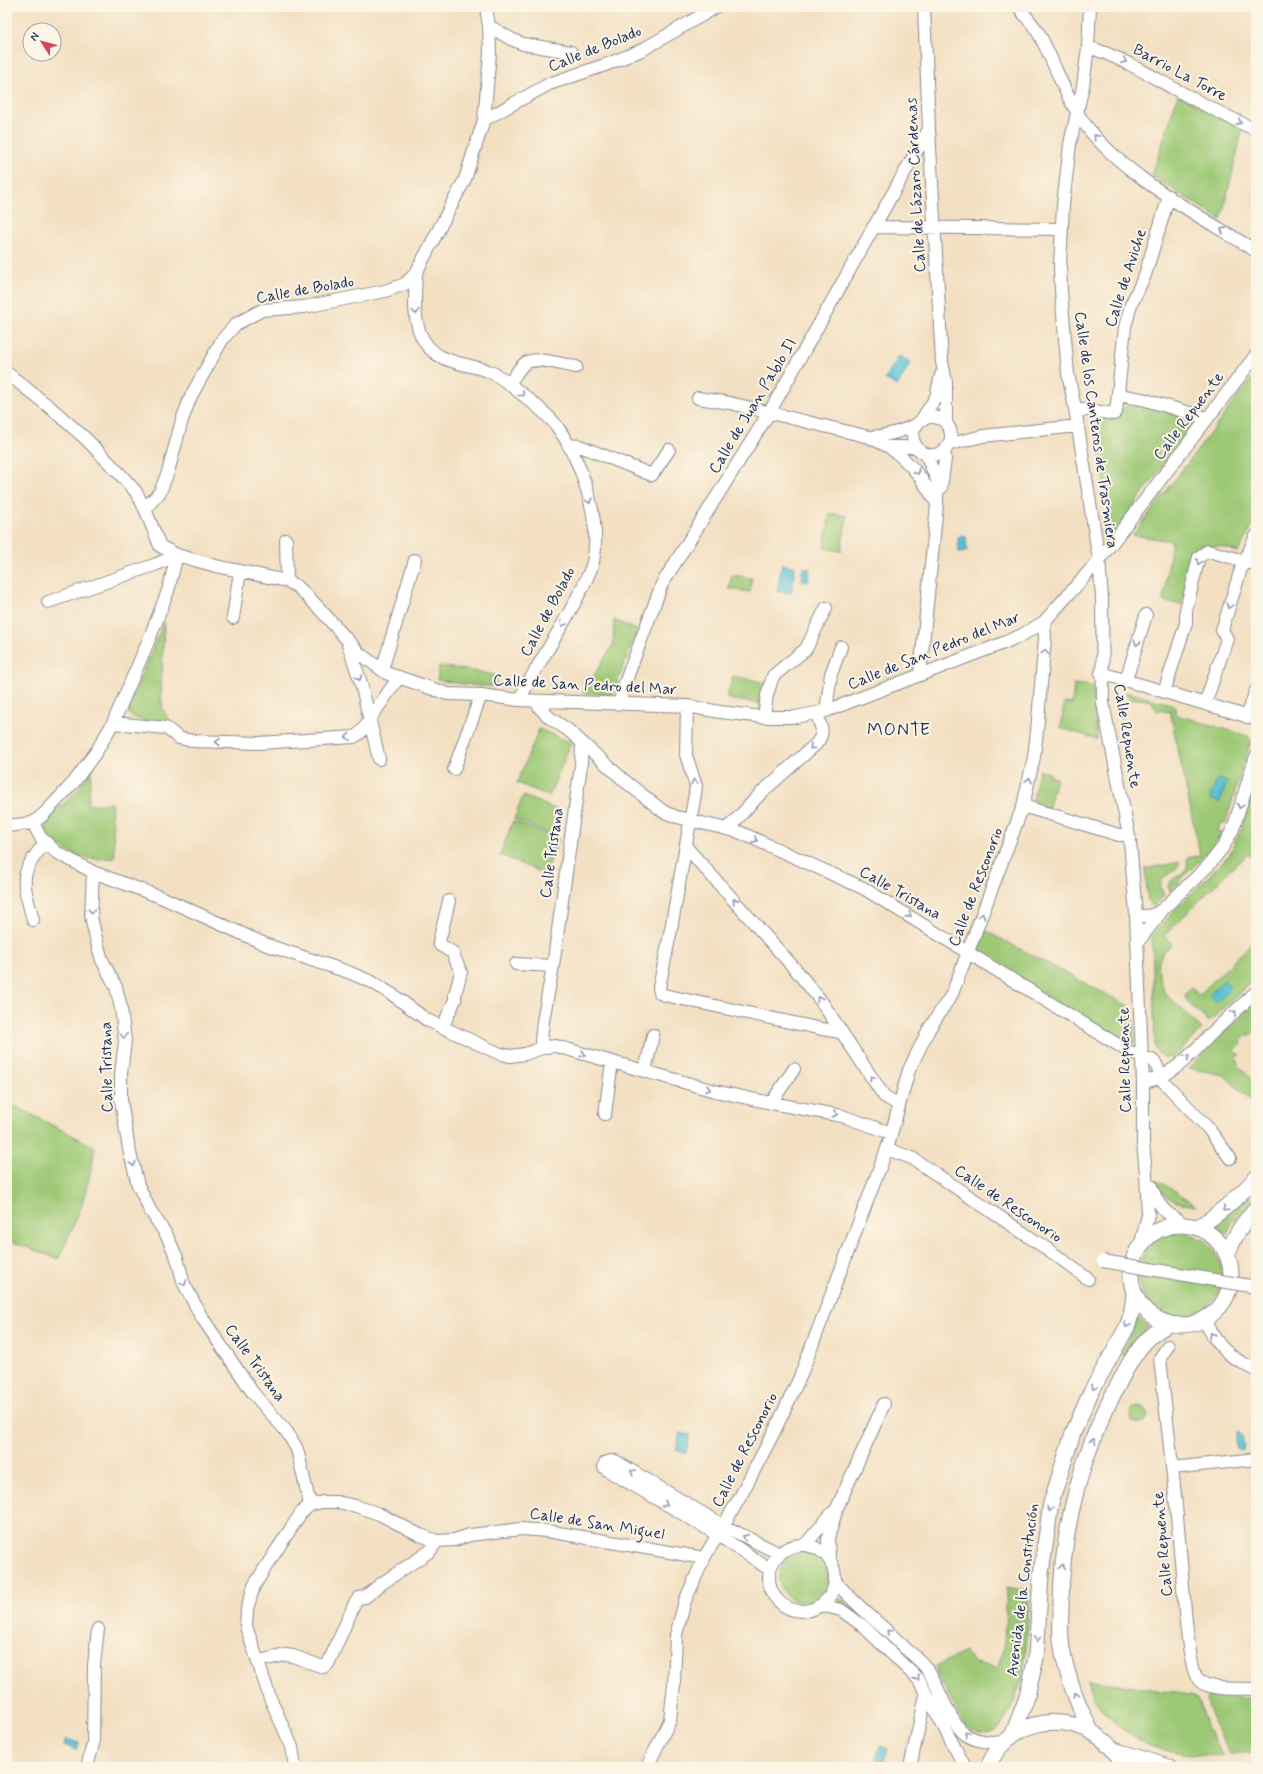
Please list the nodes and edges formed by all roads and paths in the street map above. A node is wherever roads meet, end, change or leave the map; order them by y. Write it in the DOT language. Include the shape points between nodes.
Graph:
graph roads {
  1 [pos="486,7"];
  2 [pos="716,7"];
  3 [pos="924,7"];
  4 [pos="1019,7"];
  5 [pos="1090,7"];
  6 [pos="489,26"];
  7 [pos="1088,47"];
  8 [pos="571,52"];
  9 [pos="1077,113"];
  10 [pos="484,120"];
  11 [pos="928,129"];
  12 [pos="1256,130"];
  13 [pos="1169,196"];
  14 [pos="873,227"];
  15 [pos="935,229"];
  16 [pos="1062,229"];
  17 [pos="1256,251"];
  18 [pos="416,273"];
  19 [pos="1256,354"];
  20 [pos="942,362"];
  21 [pos="576,367"];
  22 [pos="7,373"];
  23 [pos="509,384"];
  24 [pos="1118,396"];
  25 [pos="698,398"];
  26 [pos="1075,408"];
  27 [pos="769,413"];
  28 [pos="1207,418"];
  29 [pos="920,422"];
  30 [pos="948,425"];
  31 [pos="1078,426"];
  32 [pos="983,436"];
  33 [pos="869,437"];
  34 [pos="568,445"];
  35 [pos="889,447"];
  36 [pos="947,448"];
  37 [pos="669,450"];
  38 [pos="921,451"];
  39 [pos="937,505"];
  40 [pos="145,509"];
  41 [pos="1256,536"];
  42 [pos="286,540"];
  43 [pos="177,555"];
  44 [pos="416,560"];
  45 [pos="1099,560"];
  46 [pos="1250,562"];
  47 [pos="240,571"];
  48 [pos="287,581"];
  49 [pos="48,602"];
  50 [pos="826,608"];
  51 [pos="1146,615"];
  52 [pos="233,618"];
  53 [pos="1044,622"];
  54 [pos="347,641"];
  55 [pos="841,647"];
  56 [pos="382,670"];
  57 [pos="1101,673"];
  58 [pos="920,674"];
  59 [pos="399,677"];
  60 [pos="1126,680"];
  61 [pos="1256,690"];
  62 [pos="1164,692"];
  63 [pos="481,695"];
  64 [pos="519,700"];
  65 [pos="536,701"];
  66 [pos="620,704"];
  67 [pos="1205,704"];
  68 [pos="687,706"];
  69 [pos="821,712"];
  70 [pos="764,717"];
  71 [pos="370,718"];
  72 [pos="1252,718"];
  73 [pos="113,723"];
  74 [pos="582,744"];
  75 [pos="1256,756"];
  76 [pos="379,759"];
  77 [pos="454,769"];
  78 [pos="1023,806"];
  79 [pos="691,820"];
  80 [pos="33,823"];
  81 [pos="7,826"];
  82 [pos="726,829"];
  83 [pos="1128,834"];
  84 [pos="46,842"];
  85 [pos="686,847"];
  86 [pos="93,872"];
  87 [pos="449,902"];
  88 [pos="1163,909"];
  89 [pos="1136,915"];
  90 [pos="33,920"];
  91 [pos="1137,943"];
  92 [pos="967,953"];
  93 [pos="516,964"];
  94 [pos="553,966"];
  95 [pos="1256,992"];
  96 [pos="442,1028"];
  97 [pos="840,1032"];
  98 [pos="653,1035"];
  99 [pos="545,1047"];
  100 [pos="1142,1056"];
  101 [pos="612,1062"];
  102 [pos="794,1069"];
  103 [pos="645,1071"];
  104 [pos="1160,1076"];
  105 [pos="1143,1082"];
  106 [pos="771,1103"];
  107 [pos="899,1105"];
  108 [pos="605,1114"];
  109 [pos="892,1133"];
  110 [pos="887,1149"];
  111 [pos="1230,1158"];
  112 [pos="1146,1173"];
  113 [pos="1256,1178"];
  114 [pos="1256,1208"];
  115 [pos="1191,1226"];
  116 [pos="1141,1243"];
  117 [pos="1227,1256"];
  118 [pos="1103,1261"];
  119 [pos="1088,1279"];
  120 [pos="1256,1287"];
  121 [pos="1134,1295"];
  122 [pos="1204,1320"];
  123 [pos="1169,1324"];
  124 [pos="1168,1346"];
  125 [pos="1256,1370"];
  126 [pos="884,1404"];
  127 [pos="1256,1459"];
  128 [pos="1172,1468"];
  129 [pos="310,1505"];
  130 [pos="837,1508"];
  131 [pos="721,1531"];
  132 [pos="437,1541"];
  133 [pos="805,1545"];
  134 [pos="780,1554"];
  135 [pos="704,1558"];
  136 [pos="829,1559"];
  137 [pos="770,1570"];
  138 [pos="835,1581"];
  139 [pos="821,1605"];
  140 [pos="98,1629"];
  141 [pos="258,1661"];
  142 [pos="1256,1689"];
  143 [pos="926,1694"];
  144 [pos="941,1721"];
  145 [pos="1091,1731"];
  146 [pos="1008,1739"];
  147 [pos="915,1743"];
  148 [pos="1114,1750"];
  149 [pos="87,1767"];
  150 [pos="295,1767"];
  151 [pos="647,1767"];
  152 [pos="910,1767"];
  153 [pos="965,1767"];
  154 [pos="988,1767"];
  155 [pos="1124,1767"];
  156 [pos="1169,1767"];
  1 -- 6 [label="street, Calle de Bolado"];
  2 -- 10 [label="street, Calle de Bolado" via="642,50 549,84"];
  3 -- 11 [label="street, Calle de Lázaro Cárdenas"];
  4 -- 9 [label="street" via="1039,34 1063,89"];
  5 -- 7 [label="street"];
  6 -- 8 [label="street, Calle de Bolado" via="523,44"];
  6 -- 10 [label="street, Calle de Bolado" via="490,53"];
  7 -- 9 [label="street"];
  7 -- 12 [label="street, Barrio La Torre, one-way" via="1134,66"];
  13 -- 9 [label="street, one-way" via="1132,172 1111,154"];
  9 -- 16 [label="street, Calle de los Canteros de Trasmiera" via="1068,159"];
  10 -- 18 [label="street, Calle de Bolado" via="465,179"];
  11 -- 14 [label="street, Calle de Juan Pablo II"];
  11 -- 15 [label="street, Calle de Lázaro Cárdenas"];
  17 -- 13 [label="street, one-way"];
  13 -- 24 [label="street, Calle de Aviche" via="1146,275 1131,305 1125,327"];
  14 -- 15 [label="street"];
  14 -- 27 [label="street, Calle de Juan Pablo II"];
  15 -- 16 [label="street"];
  15 -- 20 [label="street, Calle de Lázaro Cárdenas"];
  16 -- 26 [label="street, Calle de los Canteros de Trasmiera" via="1060,266 1064,336"];
  18 -- 23 [label="street, Calle de Bolado, one-way" via="419,330 427,345 440,357 488,371"];
  18 -- 40 [label="street, Calle de Bolado" via="404,284 385,291 304,308 262,310 236,324 222,340 192,396 160,492"];
  19 -- 28 [label="street, Calle Repuente"];
  20 -- 29 [label="street, Calle de Lázaro Cárdenas" via="936,397"];
  20 -- 30 [label="street, Calle de Lázaro Cárdenas" via="946,382"];
  21 -- 23 [label="street" via="536,360 524,364"];
  22 -- 40 [label="street, Calle de San Pedro del Mar" via="86,439 131,487"];
  23 -- 34 [label="street, Calle de Bolado, one-way" via="547,415"];
  24 -- 26 [label="street, Calle de Aviche" via="1114,414"];
  24 -- 28 [label="street" via="1142,399"];
  25 -- 27 [label="street"];
  26 -- 31 [label="street, Calle de los Canteros de Trasmiera"];
  27 -- 33 [label="street"];
  27 -- 66 [label="street, Calle de Juan Pablo II" via="662,584 622,691"];
  28 -- 45 [label="street, Calle Repuente"];
  29 -- 30 [label="street" via="935,416"];
  29 -- 33 [label="street" via="901,432"];
  29 -- 38 [label="street" via="913,436"];
  30 -- 32 [label="street" via="964,434"];
  30 -- 36 [label="street" via="952,434"];
  31 -- 32 [label="street"];
  31 -- 45 [label="street, Calle de los Canteros de Trasmiera"];
  32 -- 36 [label="street"];
  33 -- 35 [label="street"];
  34 -- 37 [label="street" via="580,446 652,475"];
  34 -- 64 [label="street, Calle de Bolado, one-way" via="577,462 594,520 593,562 569,613"];
  35 -- 38 [label="street"];
  35 -- 39 [label="street, one-way" via="917,471"];
  36 -- 38 [label="street" via="938,454"];
  36 -- 39 [label="street"];
  38 -- 39 [label="street" via="937,480"];
  39 -- 58 [label="street"];
  40 -- 43 [label="street, Calle de San Pedro del Mar" via="160,546"];
  41 -- 46 [label="street"];
  42 -- 48 [label="street"];
  43 -- 47 [label="street, Calle de San Pedro del Mar"];
  43 -- 49 [label="street"];
  43 -- 73 [label="street" via="166,598"];
  44 -- 56 [label="street"];
  45 -- 53 [label="street, Calle de San Pedro del Mar"];
  45 -- 57 [label="street, Calle Repuente" via="1102,598"];
  46 -- 62 [label="street, one-way" via="1208,551 1199,557 1186,610 1186,623"];
  46 -- 67 [label="street, one-way" via="1222,630 1227,639"];
  47 -- 48 [label="street, Calle de San Pedro del Mar"];
  47 -- 52 [label="street"];
  48 -- 54 [label="street, Calle de San Pedro del Mar" via="298,587"];
  50 -- 70 [label="street" via="806,649 773,676"];
  51 -- 60 [label="street, one-way"];
  53 -- 58 [label="street, Calle de San Pedro del Mar" via="1001,644"];
  78 -- 53 [label="street, Calle de Resconorio, one-way" via="1037,731 1046,638"];
  54 -- 56 [label="street, Calle de San Pedro del Mar"];
  54 -- 71 [label="street, Calle de San Pedro del Mar, one-way"];
  55 -- 69 [label="street, Calle de San Pedro del Mar"];
  56 -- 59 [label="street, Calle de San Pedro del Mar"];
  57 -- 60 [label="street"];
  57 -- 83 [label="street, Calle Repuente" via="1105,714"];
  58 -- 69 [label="street, Calle de San Pedro del Mar"];
  59 -- 63 [label="street, Calle de San Pedro del Mar" via="448,694"];
  59 -- 71 [label="street"];
  60 -- 62 [label="street"];
  61 -- 72 [label="street"];
  62 -- 67 [label="street"];
  63 -- 64 [label="street, Calle de San Pedro del Mar"];
  63 -- 77 [label="street, Calle de San Pedro del Mar"];
  64 -- 65 [label="street, Calle de San Pedro del Mar"];
  65 -- 66 [label="street, Calle de San Pedro del Mar"];
  65 -- 74 [label="street, Calle Tristana" via="545,713"];
  66 -- 68 [label="street, Calle de San Pedro del Mar"];
  67 -- 72 [label="street"];
  68 -- 70 [label="street, Calle de San Pedro del Mar"];
  79 -- 68 [label="street, Calle de San Pedro del Mar, one-way" via="696,786 686,755"];
  69 -- 70 [label="street, Calle de San Pedro del Mar" via="796,717"];
  69 -- 82 [label="street, Calle de San Pedro del Mar, one-way" via="822,737"];
  71 -- 73 [label="street, one-way" via="360,733 354,737 259,743 193,741 179,738 166,728"];
  71 -- 76 [label="street, Calle de San Pedro del Mar"];
  73 -- 80 [label="street" via="74,782"];
  74 -- 79 [label="street, Calle Tristana" via="664,812"];
  74 -- 94 [label="street, Calle Tristana"];
  75 -- 88 [label="street, one-way" via="1232,829 1223,846 1208,866"];
  78 -- 83 [label="street" via="1119,835"];
  92 -- 78 [label="street, Calle de Resconorio, one-way"];
  79 -- 82 [label="street, Calle Tristana"];
  79 -- 85 [label="street"];
  80 -- 81 [label="street"];
  80 -- 84 [label="street"];
  82 -- 92 [label="street, Calle Tristana, one-way" via="739,832 870,891"];
  83 -- 89 [label="street, Calle Repuente"];
  84 -- 86 [label="street" via="56,852"];
  84 -- 90 [label="street" via="30,860 24,875 24,887"];
  97 -- 85 [label="street, one-way" via="821,1001 796,970"];
  85 -- 97 [label="street" via="660,993 752,1015"];
  86 -- 96 [label="street" via="163,898 267,945 372,982"];
  86 -- 129 [label="street, Calle Tristana, one-way" via="93,924 102,960 116,987 121,1008 125,1042 121,1101 138,1185 167,1236 177,1258 184,1284 201,1316 253,1393 288,1432 297,1449"];
  87 -- 96 [label="street" via="439,942 452,952 461,972 455,1000"];
  88 -- 89 [label="street" via="1154,915"];
  88 -- 91 [label="street"];
  89 -- 91 [label="street, Calle Repuente"];
  91 -- 100 [label="street, Calle Repuente"];
  92 -- 100 [label="street, Calle Tristana" via="1128,1051"];
  92 -- 107 [label="street, Calle de Resconorio" via="952,994 919,1046"];
  93 -- 94 [label="street"];
  94 -- 99 [label="street, Calle Tristana" via="543,1021 542,1041"];
  104 -- 95 [label="street, one-way" via="1188,1058"];
  96 -- 99 [label="street" via="510,1056"];
  107 -- 97 [label="street, one-way" via="884,1096"];
  98 -- 103 [label="street"];
  99 -- 101 [label="street, one-way" via="556,1046"];
  100 -- 104 [label="street, Calle Tristana" via="1156,1064"];
  100 -- 105 [label="street, Calle Repuente"];
  101 -- 103 [label="street"];
  101 -- 108 [label="street"];
  102 -- 106 [label="street"];
  103 -- 106 [label="street, one-way" via="715,1091"];
  104 -- 105 [label="street"];
  104 -- 111 [label="street, Calle Tristana" via="1166,1086 1208,1128"];
  105 -- 112 [label="street, Calle Repuente" via="1143,1143"];
  106 -- 109 [label="street, one-way" via="842,1116"];
  107 -- 109 [label="street, Calle de Resconorio"];
  109 -- 110 [label="street, Calle de Resconorio"];
  110 -- 119 [label="street, Calle de Resconorio" via="912,1158"];
  110 -- 131 [label="street, Calle de Resconorio" via="800,1377"];
  112 -- 115 [label="street, Calle Repuente" via="1156,1202 1163,1210"];
  112 -- 116 [label="street, Calle Repuente" via="1148,1215"];
  113 -- 115 [label="main road, one-way" via="1231,1204 1214,1217"];
  114 -- 117 [label="main road" via="1241,1225"];
  115 -- 116 [label="main road" via="1175,1224 1158,1229"];
  115 -- 117 [label="main road" via="1211,1234"];
  116 -- 121 [label="main road" via="1130,1268 1130,1284"];
  117 -- 122 [label="main road" via="1231,1281 1228,1293 1214,1313"];
  118 -- 120 [label="street, bridge"];
  121 -- 123 [label="main road" via="1148,1313"];
  121 -- 146 [label="main road, Avenida de la Constitución, one-way" via="1127,1327 1091,1392 1073,1433 1050,1503 1041,1574 1036,1658 1026,1700"];
  122 -- 123 [label="main road" via="1187,1325"];
  125 -- 122 [label="street, one-way" via="1240,1363 1222,1349"];
  145 -- 123 [label="main road, one-way" via="1079,1706 1061,1639 1061,1577 1073,1502 1082,1470 1109,1400 1129,1363 1144,1343"];
  124 -- 128 [label="street, Calle Repuente" via="1160,1358"];
  126 -- 130 [label="street"];
  127 -- 128 [label="street"];
  128 -- 142 [label="street, Calle Repuente" via="1185,1613 1191,1659 1197,1679 1205,1686 1213,1688"];
  129 -- 132 [label="street, Calle de San Miguel" via="337,1502 356,1506 380,1514"];
  129 -- 141 [label="street" via="290,1530 254,1586 247,1608 246,1626"];
  130 -- 133 [label="street"];
  130 -- 136 [label="street" via="828,1539"];
  131 -- 131 [label="street, one-way" via="615,1461 605,1463 604,1467 607,1470"];
  134 -- 131 [label="street, one-way"];
  131 -- 135 [label="street, Calle de Resconorio"];
  131 -- 137 [label="street"];
  132 -- 135 [label="street, Calle de San Miguel" via="521,1529 547,1531"];
  132 -- 141 [label="street" via="430,1551 365,1597 359,1598 328,1664 323,1667 286,1655"];
  133 -- 134 [label="street" via="796,1546"];
  133 -- 136 [label="street" via="818,1549"];
  134 -- 137 [label="street"];
  135 -- 151 [label="street, Calle de Resconorio" via="678,1622 670,1720"];
  136 -- 138 [label="street" via="834,1569"];
  137 -- 139 [label="street" via="770,1583 775,1596 784,1605 796,1610 809,1610"];
  138 -- 139 [label="street" via="833,1590"];
  146 -- 138 [label="street, one-way" via="980,1741 970,1738 953,1718 926,1668 848,1597"];
  139 -- 143 [label="street, one-way" via="841,1610 863,1626 919,1680"];
  140 -- 149 [label="street" via="94,1665 93,1744"];
  141 -- 150 [label="street" via="270,1698 292,1747"];
  143 -- 144 [label="street"];
  143 -- 147 [label="street"];
  144 -- 147 [label="street" via="929,1724"];
  144 -- 153 [label="street"];
  145 -- 146 [label="main road" via="1076,1724 1043,1723"];
  145 -- 148 [label="main road" via="1104,1739"];
  146 -- 154 [label="main road" via="996,1752"];
  147 -- 152 [label="street"];
  148 -- 155 [label="main road"];
  148 -- 156 [label="main road"];
}
